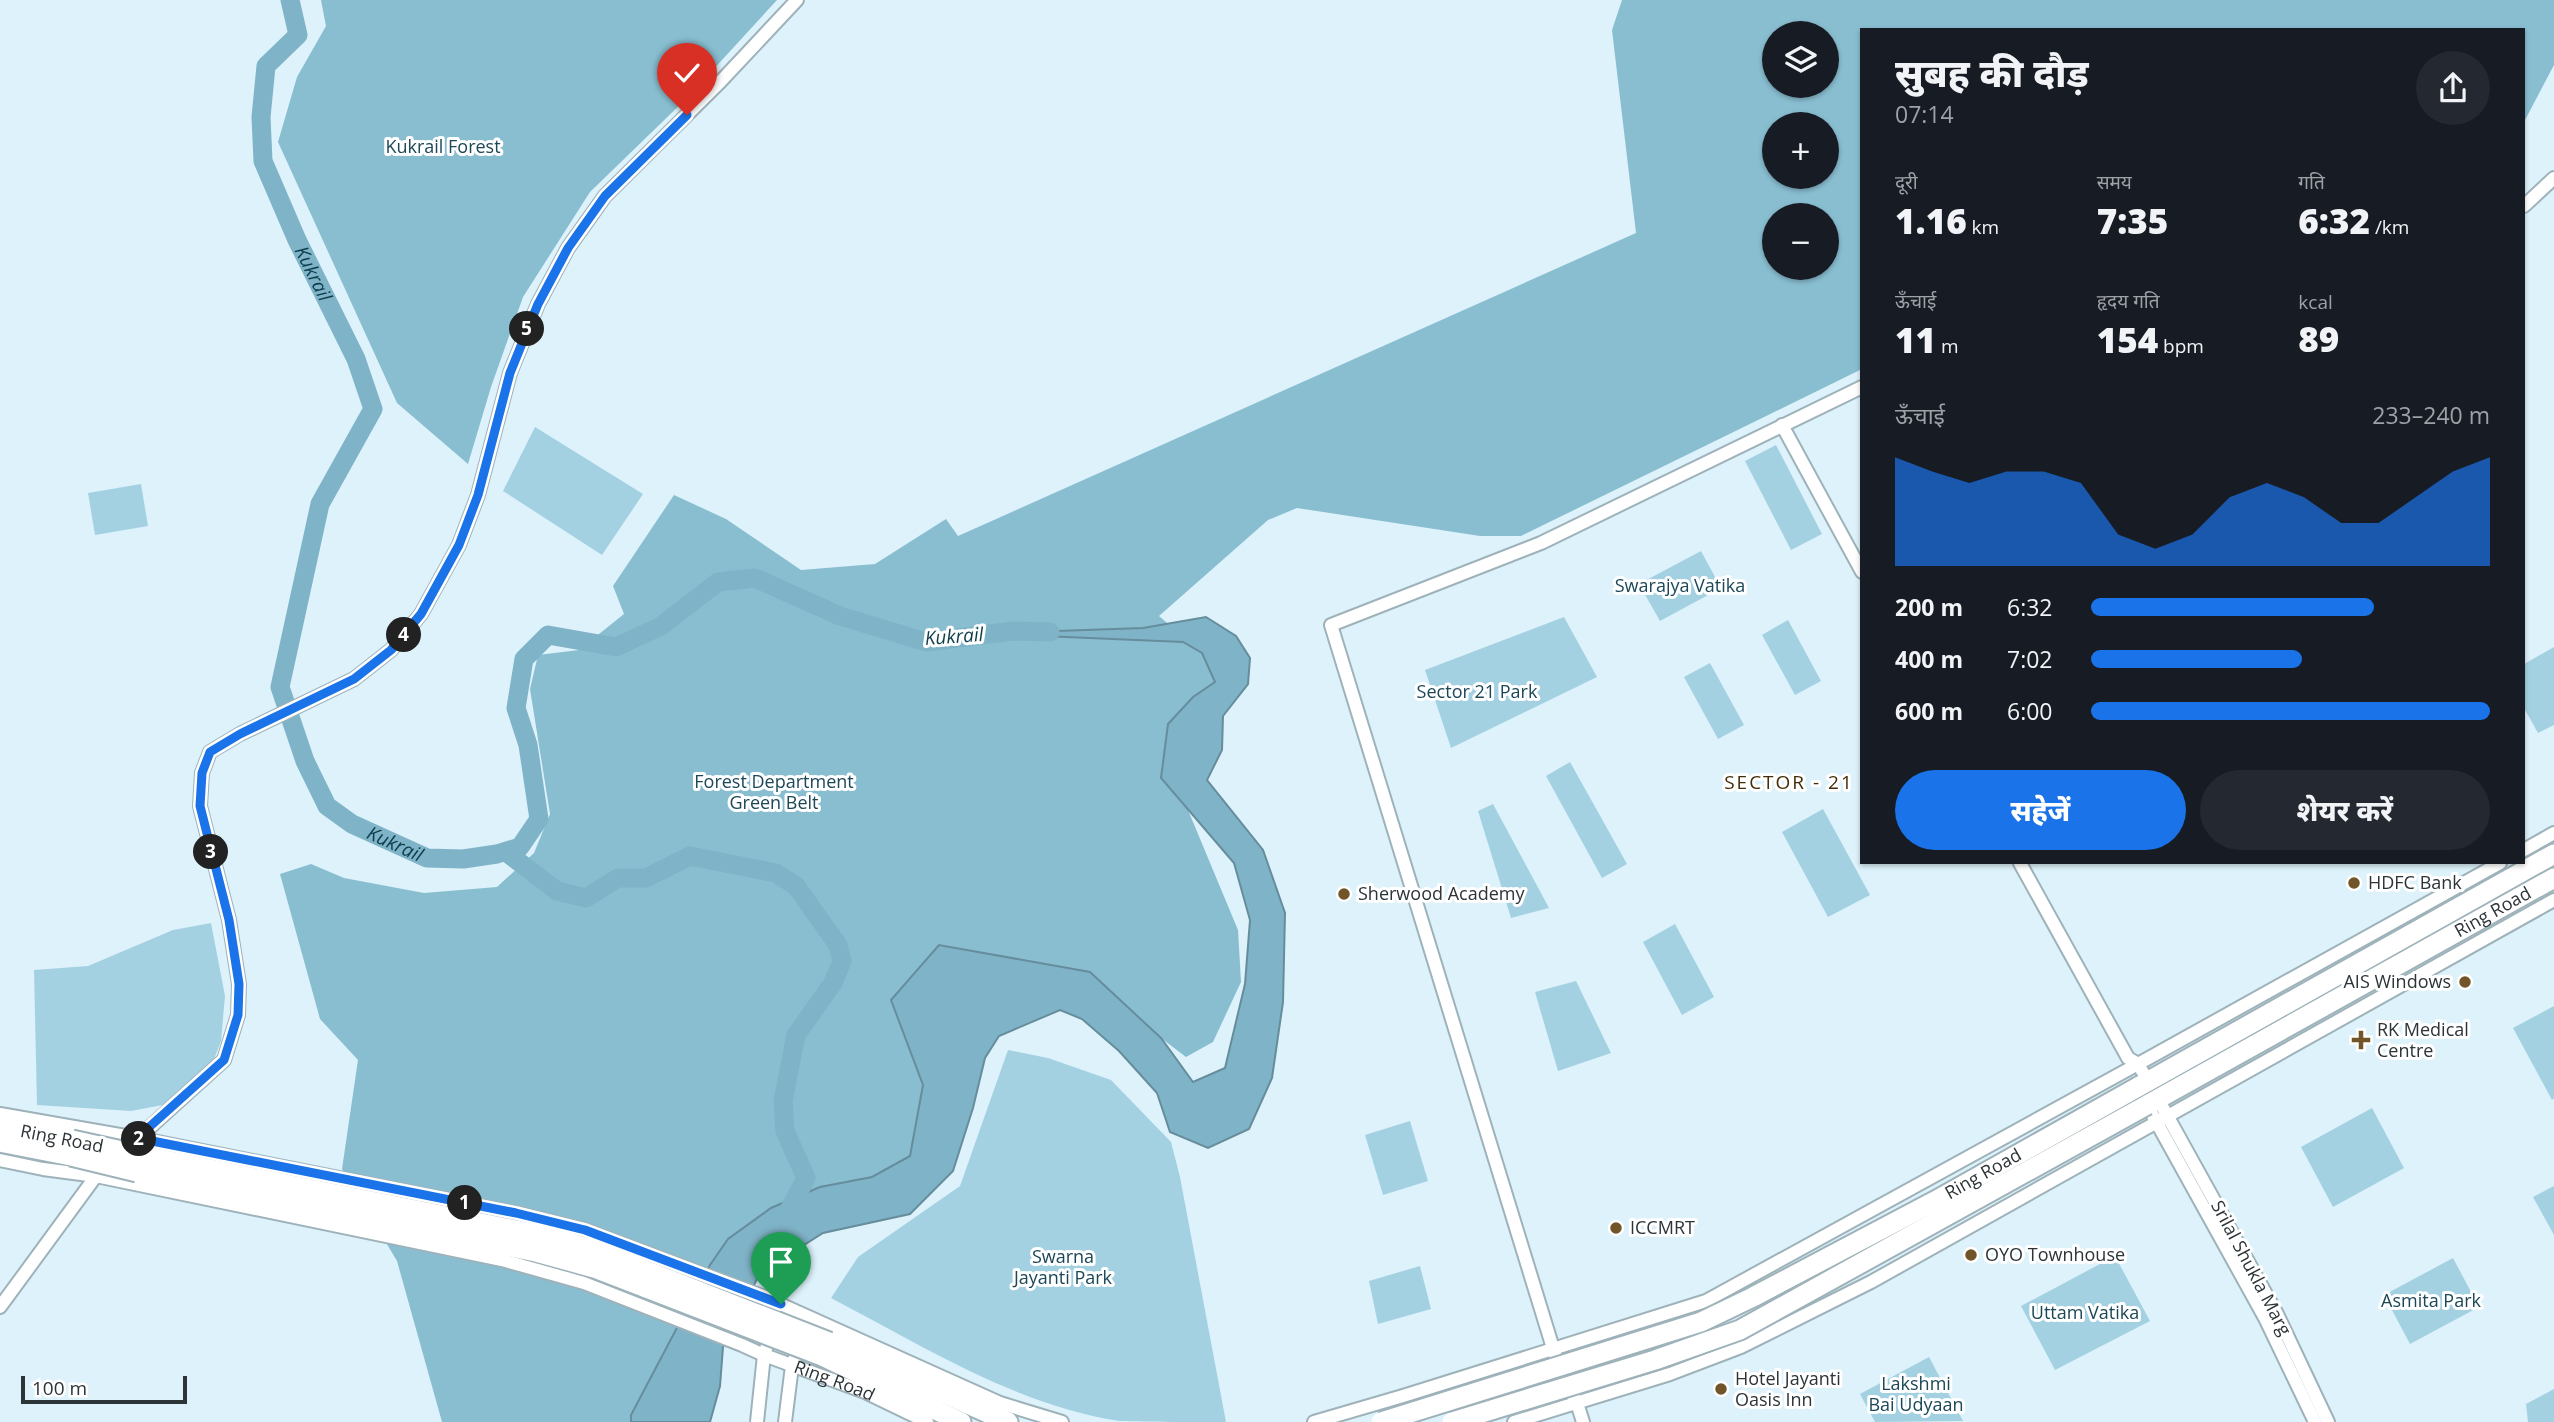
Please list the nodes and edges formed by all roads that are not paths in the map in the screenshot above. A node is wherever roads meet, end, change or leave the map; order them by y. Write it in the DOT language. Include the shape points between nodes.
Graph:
graph roads {
  1 [pos="797,0"];
  2 [pos="2554,178"];
  3 [pos="2525,204"];
  4 [pos="1860,388"];
  5 [pos="1783,425"];
  6 [pos="1860,568"];
  7 [pos="2554,832"];
  8 [pos="2525,849"];
  9 [pos="2554,854"];
  10 [pos="2021,864"];
  11 [pos="2498,864"];
  12 [pos="2554,878"];
  13 [pos="2554,900"];
  14 [pos="2136,1072"];
  15 [pos="2152,1102"];
  16 [pos="0,1114"];
  17 [pos="2163,1120"];
  18 [pos="0,1127"];
  19 [pos="137,1138"];
  20 [pos="0,1142"];
  21 [pos="73,1149"];
  22 [pos="0,1160"];
  23 [pos="96,1177"];
  24 [pos="651,1281"];
  25 [pos="781,1304"];
  26 [pos="0,1307"];
  27 [pos="810,1317"];
  28 [pos="825,1349"];
  29 [pos="1554,1350"];
  30 [pos="764,1355"];
  31 [pos="792,1366"];
  32 [pos="1560,1371"];
  33 [pos="1577,1403"];
  34 [pos="1562,1407"];
  35 [pos="757,1422"];
  36 [pos="785,1422"];
  37 [pos="927,1422"];
  38 [pos="961,1422"];
  39 [pos="1008,1422"];
  40 [pos="1062,1422"];
  41 [pos="1314,1422"];
  42 [pos="1381,1422"];
  43 [pos="1452,1422"];
  44 [pos="1514,1422"];
  45 [pos="1567,1422"];
  46 [pos="1583,1422"];
  47 [pos="2315,1422"];
  48 [pos="2329,1422"];
  1 -- 19 [label="street" via="605,196 568,248 538,304 510,373 478,495 459,545 421,614 391,650 354,679 210,752 202,773 200,806 229,920 239,984 238,1015 224,1060"];
  2 -- 3 [label="street"];
  4 -- 5 [label="street"];
  5 -- 6 [label="street"];
  5 -- 29 [label="street" via="1541,543 1331,625"];
  7 -- 8 [label="street"];
  9 -- 14 [label="highway, Ring Road"];
  10 -- 14 [label="street"];
  11 -- 14 [label="street"];
  12 -- 15 [label="highway, Ring Road"];
  13 -- 17 [label="street"];
  14 -- 29 [label="street" via="1706,1301"];
  14 -- 42 [label="highway, Ring Road, bridge" via="1935,1200 1701,1322"];
  15 -- 17 [label="street"];
  15 -- 43 [label="highway, Ring Road, bridge" via="1740,1330"];
  16 -- 21 [label="street"];
  17 -- 33 [label="street" via="1871,1282 1741,1347"];
  17 -- 47 [label="street, Srilal Shukla Marg"];
  17 -- 48 [label="street, Srilal Shukla Marg" via="2277,1314"];
  18 -- 21 [label="highway, Ring Road"];
  19 -- 21 [label="street"];
  19 -- 23 [label="street"];
  19 -- 24 [label="street" via="585,1230"];
  20 -- 21 [label="highway, Ring Road"];
  21 -- 22 [label="street"];
  21 -- 23 [label="street"];
  21 -- 24 [label="highway, Ring Road, bridge" via="160,1177 536,1252"];
  23 -- 24 [label="street" via="502,1261 584,1283"];
  23 -- 26 [label="street"];
  24 -- 25 [label="street" via="762,1296"];
  24 -- 28 [label="highway, Ring Road, bridge"];
  24 -- 30 [label="street, Ring Road" via="742,1345"];
  25 -- 27 [label="street"];
  25 -- 30 [label="street"];
  27 -- 31 [label="street"];
  27 -- 40 [label="street" via="1000,1404"];
  28 -- 38 [label="highway, Ring Road"];
  28 -- 39 [label="highway, Ring Road"];
  29 -- 32 [label="street"];
  29 -- 41 [label="street"];
  30 -- 31 [label="street, Ring Road"];
  30 -- 35 [label="street"];
  31 -- 36 [label="street"];
  31 -- 37 [label="street, Ring Road" via="865,1392"];
  32 -- 33 [label="street"];
  32 -- 34 [label="street"];
  33 -- 34 [label="street"];
  33 -- 46 [label="street"];
  34 -- 44 [label="street"];
  34 -- 45 [label="street"];
}
